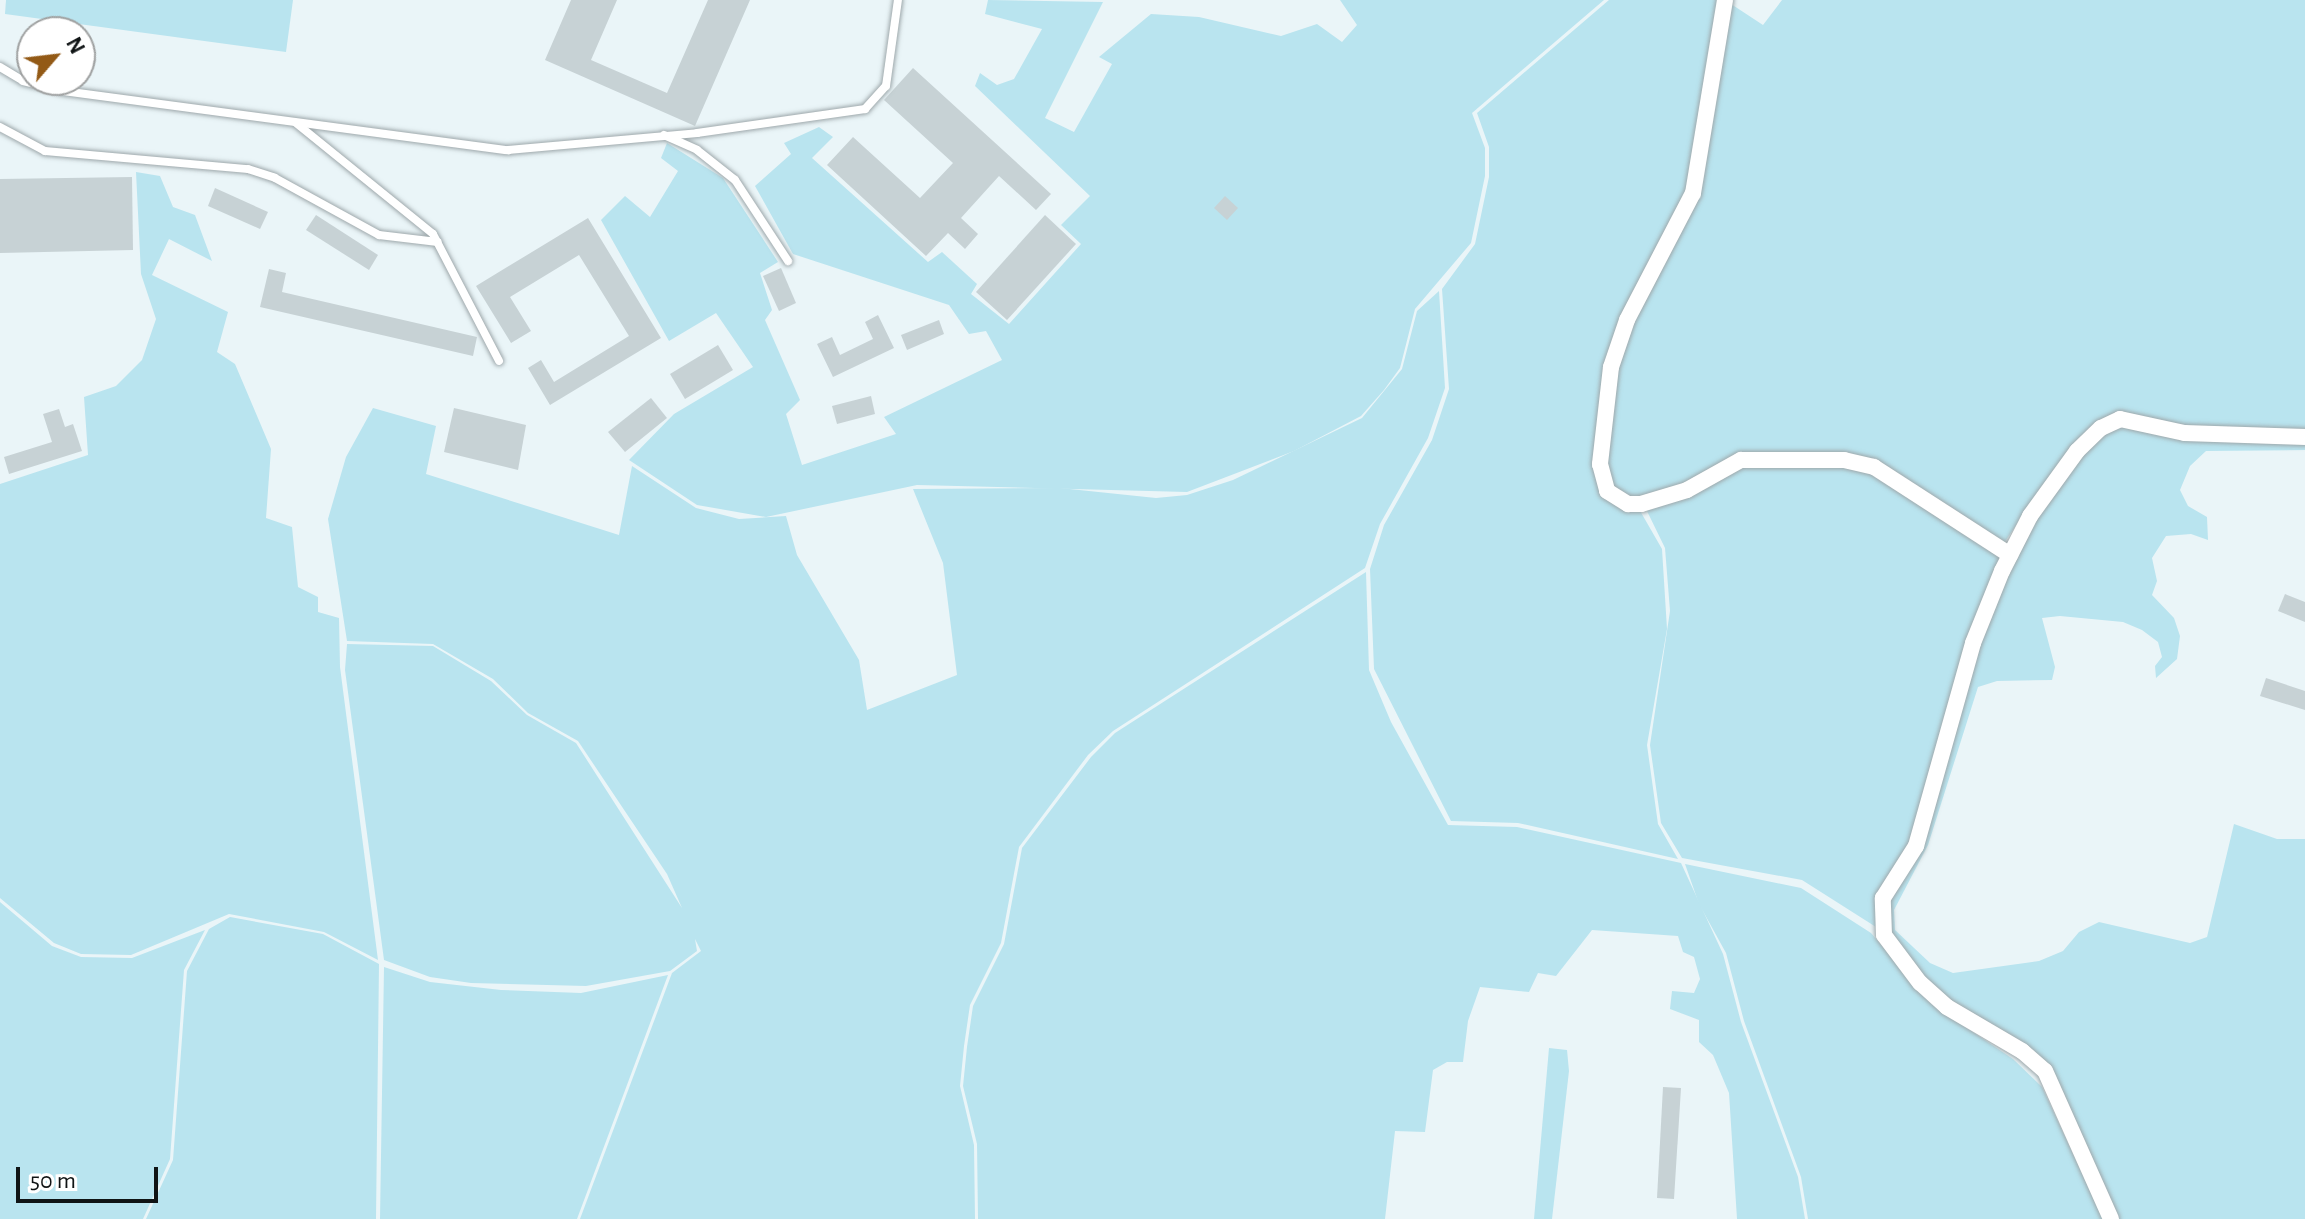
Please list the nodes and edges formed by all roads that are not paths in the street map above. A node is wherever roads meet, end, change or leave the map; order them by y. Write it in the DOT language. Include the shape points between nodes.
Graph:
graph roads {
  1 [pos="898,0"];
  2 [pos="1725,0"];
  3 [pos="0,67"];
  4 [pos="295,122"];
  5 [pos="0,127"];
  6 [pos="663,134"];
  7 [pos="438,242"];
  8 [pos="788,261"];
  9 [pos="499,361"];
  10 [pos="2305,437"];
  11 [pos="2010,555"];
  12 [pos="2111,1219"];
  1 -- 6 [label="lane" via="886,86 865,109"];
  2 -- 11 [label="street" via="1693,193 1627,320 1611,367 1600,464 1607,491 1628,504 1641,504 1687,490 1741,460 1844,460 1874,467"];
  3 -- 4 [label="lane" via="23,81 63,91"];
  4 -- 6 [label="lane" via="508,150"];
  4 -- 7 [label="lane"];
  5 -- 7 [label="lane" via="45,151 248,169 275,178 379,235"];
  6 -- 8 [label="lane" via="697,150 735,180"];
  7 -- 9 [label="lane"];
  10 -- 11 [label="street" via="2185,433 2129,418 2112,421 2077,451 2030,516"];
  11 -- 12 [label="street" via="1973,643 1916,846 1883,898 1881,924 1893,951 1933,996 2045,1071"];
}
